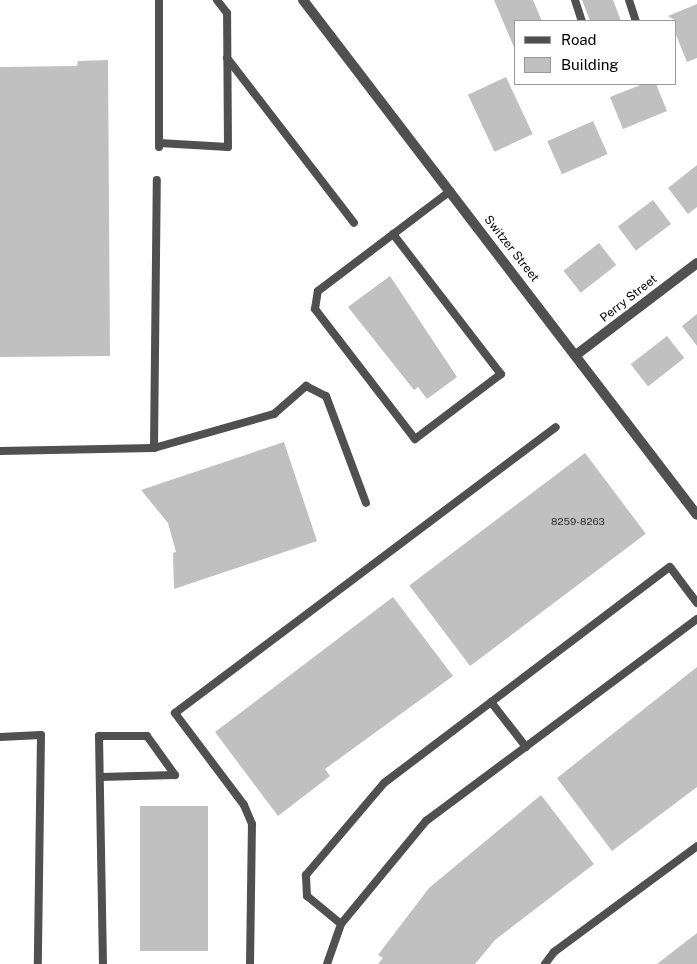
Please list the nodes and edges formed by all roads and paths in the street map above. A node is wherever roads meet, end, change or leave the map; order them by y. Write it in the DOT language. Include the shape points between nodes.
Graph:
graph roads {
  1 [pos="159,0"];
  2 [pos="217,0"];
  3 [pos="303,0"];
  4 [pos="575,0"];
  5 [pos="628,0"];
  6 [pos="582,20"];
  7 [pos="636,20"];
  8 [pos="227,58"];
  9 [pos="157,180"];
  10 [pos="450,191"];
  11 [pos="354,223"];
  12 [pos="393,234"];
  13 [pos="697,263"];
  14 [pos="576,355"];
  15 [pos="556,427"];
  16 [pos="154,448"];
  17 [pos="0,451"];
  18 [pos="366,503"];
  19 [pos="697,514"];
  20 [pos="697,603"];
  21 [pos="697,619"];
  22 [pos="491,702"];
  23 [pos="0,736"];
  24 [pos="526,747"];
  25 [pos="100,777"];
  26 [pos="697,846"];
  27 [pos="341,924"];
  28 [pos="38,964"];
  29 [pos="103,964"];
  30 [pos="250,964"];
  31 [pos="327,964"];
  32 [pos="545,964"];
  1 -- 8 [label="lane" via="159,145 228,147"];
  2 -- 8 [label="lane" via="226,13"];
  3 -- 10 [label="street, Switzer Street"];
  4 -- 6 [label="lane"];
  5 -- 7 [label="lane"];
  8 -- 11 [label="lane"];
  9 -- 16 [label="lane"];
  10 -- 12 [label="lane"];
  10 -- 14 [label="street, Switzer Street"];
  12 -- 12 [label="lane" via="318,291 315,309 415,439 501,374"];
  13 -- 14 [label="street, Perry Street"];
  14 -- 19 [label="street, Switzer Street"];
  15 -- 30 [label="lane" via="175,713 244,805 252,824"];
  16 -- 17 [label="lane"];
  16 -- 18 [label="lane" via="274,414 306,386 326,396"];
  20 -- 22 [label="lane" via="670,567"];
  21 -- 24 [label="lane"];
  22 -- 24 [label="lane"];
  22 -- 27 [label="lane" via="384,783 306,874 307,896"];
  23 -- 28 [label="lane" via="41,736"];
  24 -- 27 [label="lane" via="426,821"];
  25 -- 25 [label="lane" via="99,736 147,736 175,775"];
  25 -- 29 [label="lane"];
  26 -- 32 [label="lane" via="554,952"];
  27 -- 31 [label="lane"];
}
